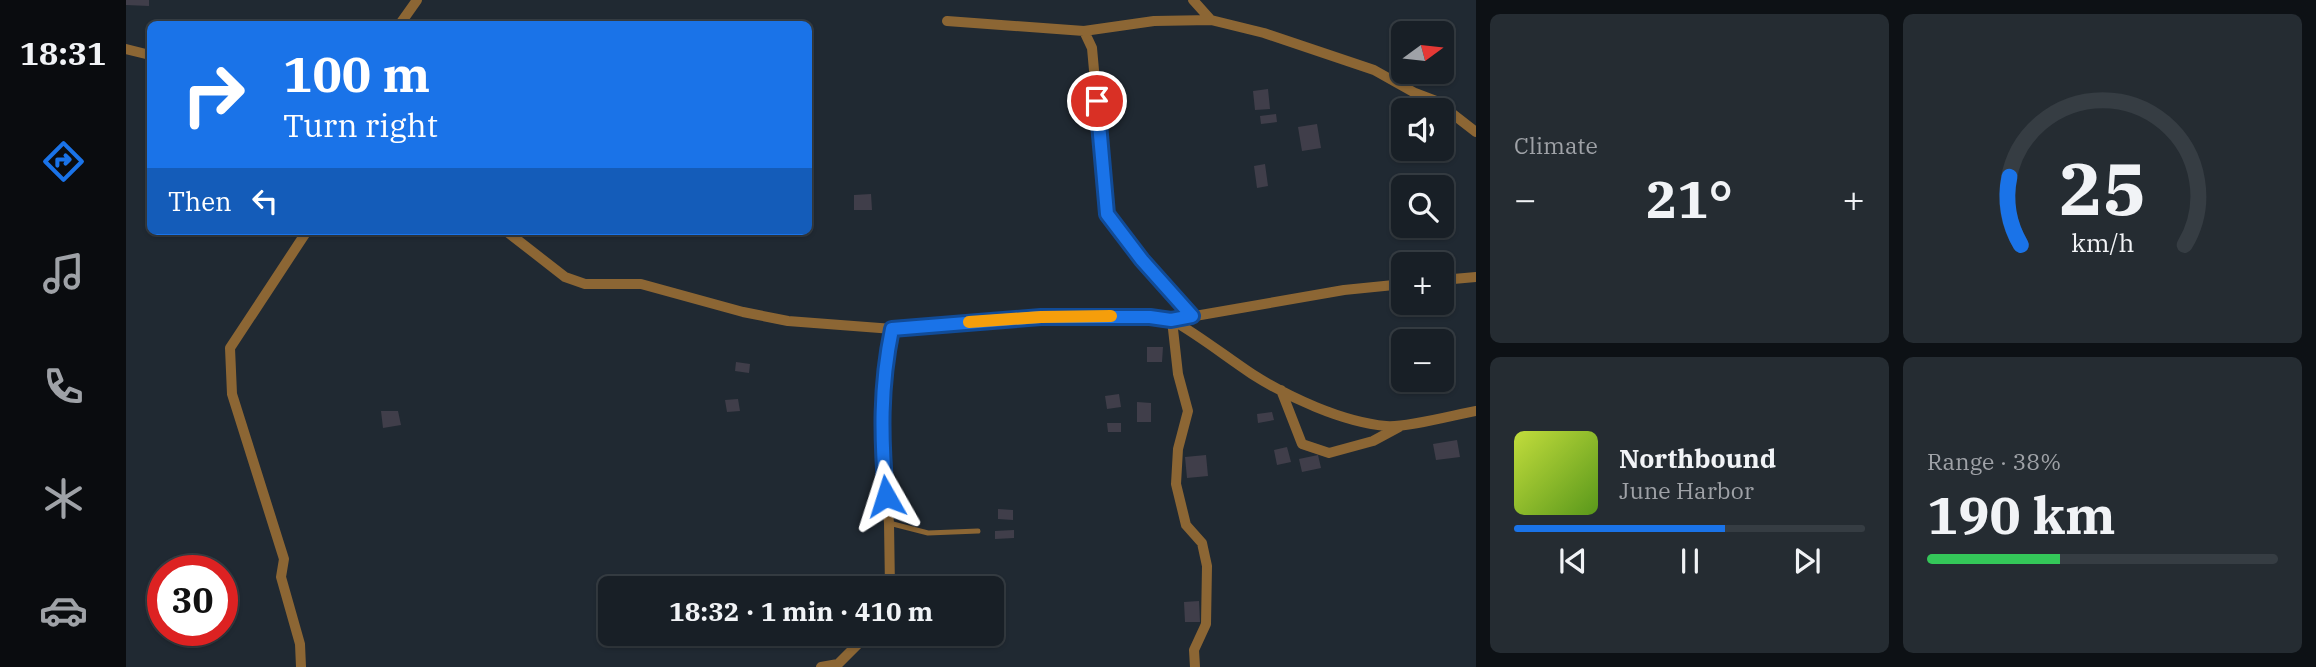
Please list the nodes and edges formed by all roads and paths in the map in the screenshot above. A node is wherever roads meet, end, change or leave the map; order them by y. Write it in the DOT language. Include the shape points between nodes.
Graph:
graph roads {
  1 [pos="417,0"];
  2 [pos="1193,0"];
  3 [pos="1210,20"];
  4 [pos="402,21"];
  5 [pos="947,21"];
  6 [pos="1084,31"];
  7 [pos="126,49"];
  8 [pos="147,54"];
  9 [pos="1476,132"];
  10 [pos="304,235"];
  11 [pos="511,235"];
  12 [pos="1476,278"];
  13 [pos="1454,279"];
  14 [pos="1391,285"];
  15 [pos="1192,316"];
  16 [pos="1171,320"];
  17 [pos="892,329"];
  18 [pos="1281,390"];
  19 [pos="1476,411"];
  20 [pos="1404,424"];
  21 [pos="889,523"];
  22 [pos="978,531"];
  23 [pos="890,576"];
  24 [pos="856,646"];
  25 [pos="301,667"];
  26 [pos="821,667"];
  27 [pos="1195,667"];
  1 -- 4 [label="street"];
  2 -- 3 [label="street"];
  3 -- 6 [label="street" via="1154,21"];
  3 -- 9 [label="street" via="1374,70 1436,101"];
  5 -- 6 [label="street"];
  6 -- 15 [label="street" via="1092,48 1107,214"];
  7 -- 8 [label="street"];
  10 -- 25 [label="street" via="230,348 232,394 284,559 281,577 300,644"];
  11 -- 17 [label="street" via="565,277 585,284 641,284 789,321"];
  12 -- 13 [label="street"];
  14 -- 15 [label="street"];
  15 -- 16 [label="street"];
  16 -- 17 [label="street" via="1041,317"];
  16 -- 18 [label="street"];
  16 -- 27 [label="street" via="1188,411 1178,449 1176,484 1186,525 1202,543 1207,566 1206,624 1194,650"];
  17 -- 21 [label="street" via="885,363 881,441"];
  18 -- 20 [label="street" via="1351,419 1388,427"];
  18 -- 20 [label="street" via="1302,444 1329,453 1373,441"];
  19 -- 20 [label="street"];
  21 -- 22 [label="lane" via="928,533"];
  21 -- 23 [label="street"];
  24 -- 26 [label="street" via="838,664"];
}
